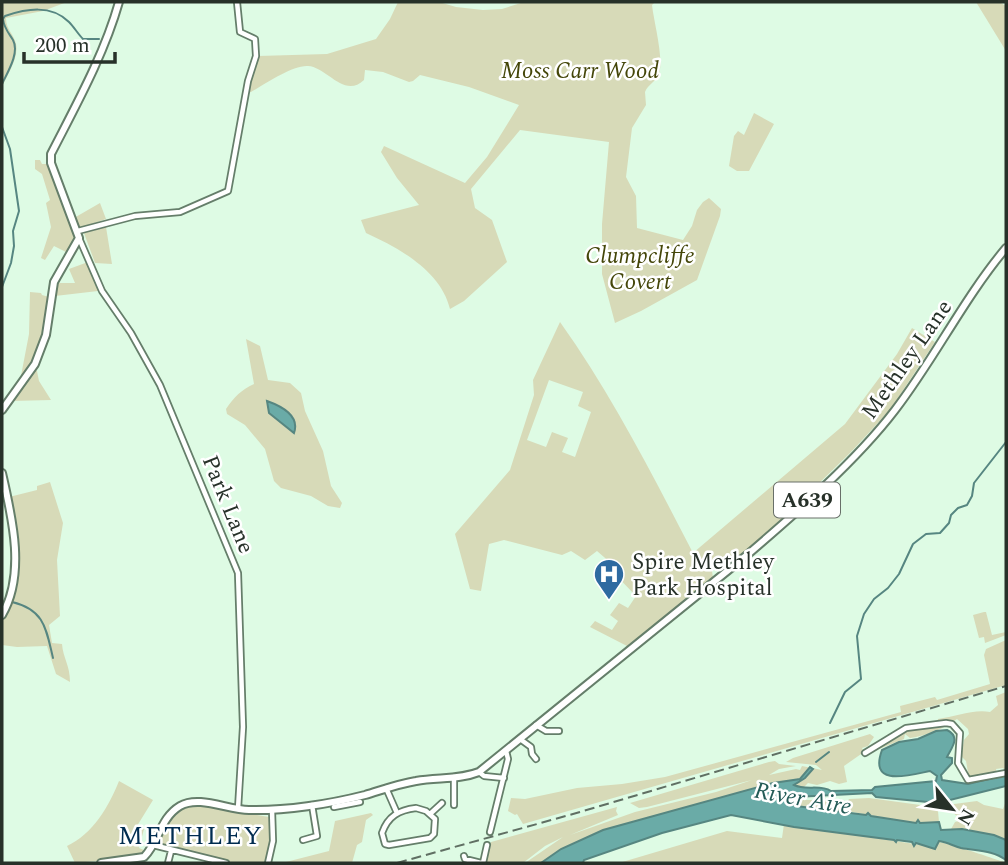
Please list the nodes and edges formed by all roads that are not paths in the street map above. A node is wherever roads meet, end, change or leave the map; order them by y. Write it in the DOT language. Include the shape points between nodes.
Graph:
graph roads {
  1 [pos="119,2"];
  2 [pos="237,2"];
  3 [pos="78,235"];
  4 [pos="1006,248"];
  5 [pos="2,407"];
  6 [pos="2,473"];
  7 [pos="2,615"];
  8 [pos="536,725"];
  9 [pos="559,732"];
  10 [pos="520,739"];
  11 [pos="506,751"];
  12 [pos="865,753"];
  13 [pos="536,759"];
  14 [pos="479,772"];
  15 [pos="1006,773"];
  16 [pos="454,777"];
  17 [pos="504,778"];
  18 [pos="386,788"];
  19 [pos="345,802"];
  20 [pos="360,802"];
  21 [pos="442,803"];
  22 [pos="312,805"];
  23 [pos="454,805"];
  24 [pos="334,807"];
  25 [pos="272,809"];
  26 [pos="238,810"];
  27 [pos="397,813"];
  28 [pos="430,814"];
  29 [pos="490,832"];
  30 [pos="303,840"];
  31 [pos="152,845"];
  32 [pos="487,845"];
  33 [pos="172,850"];
  34 [pos="464,859"];
  35 [pos="214,862"];
  36 [pos="101,863"];
  37 [pos="168,863"];
  38 [pos="226,863"];
  39 [pos="268,863"];
  40 [pos="482,863"];
  1 -- 3 [label="main road" via="51,154"];
  2 -- 3 [label="street" via="240,32 255,39 257,56 248,81 228,191 180,212 135,216"];
  3 -- 5 [label="main road" via="54,282 46,335 36,364"];
  3 -- 26 [label="street, Park Lane" via="102,291 160,385 238,573 243,727"];
  4 -- 8 [label="main road, Methley Lane / A639" via="898,407 868,442 747,555"];
  6 -- 7 [label="main road" via="15,551 13,583"];
  8 -- 9 [label="street"];
  8 -- 10 [label="main road, A639"];
  10 -- 11 [label="main road, A639"];
  10 -- 13 [label="street" via="531,747"];
  11 -- 14 [label="main road, A639"];
  11 -- 17 [label="street"];
  12 -- 15 [label="street" via="906,728 946,723 960,733 958,762 968,780"];
  14 -- 16 [label="main road, A639"];
  14 -- 17 [label="street"];
  16 -- 18 [label="main road, A639"];
  16 -- 23 [label="street"];
  17 -- 29 [label="street"];
  18 -- 19 [label="main road, A639"];
  18 -- 27 [label="street"];
  19 -- 20 [label="street"];
  19 -- 22 [label="main road, A639"];
  19 -- 24 [label="street"];
  21 -- 28 [label="street"];
  22 -- 25 [label="main road, A639"];
  22 -- 30 [label="street" via="317,836"];
  25 -- 26 [label="main road, A639"];
  25 -- 39 [label="street"];
  26 -- 31 [label="main road, A639" via="185,804 169,815"];
  27 -- 28 [label="street" via="422,808"];
  27 -- 28 [label="street" via="384,827 385,844 430,838 435,819"];
  31 -- 33 [label="street"];
  31 -- 36 [label="main road" via="142,859"];
  32 -- 40 [label="street"];
  33 -- 35 [label="street"];
  33 -- 37 [label="street"];
  34 -- 40 [label="street"];
  35 -- 38 [label="street"];
}
